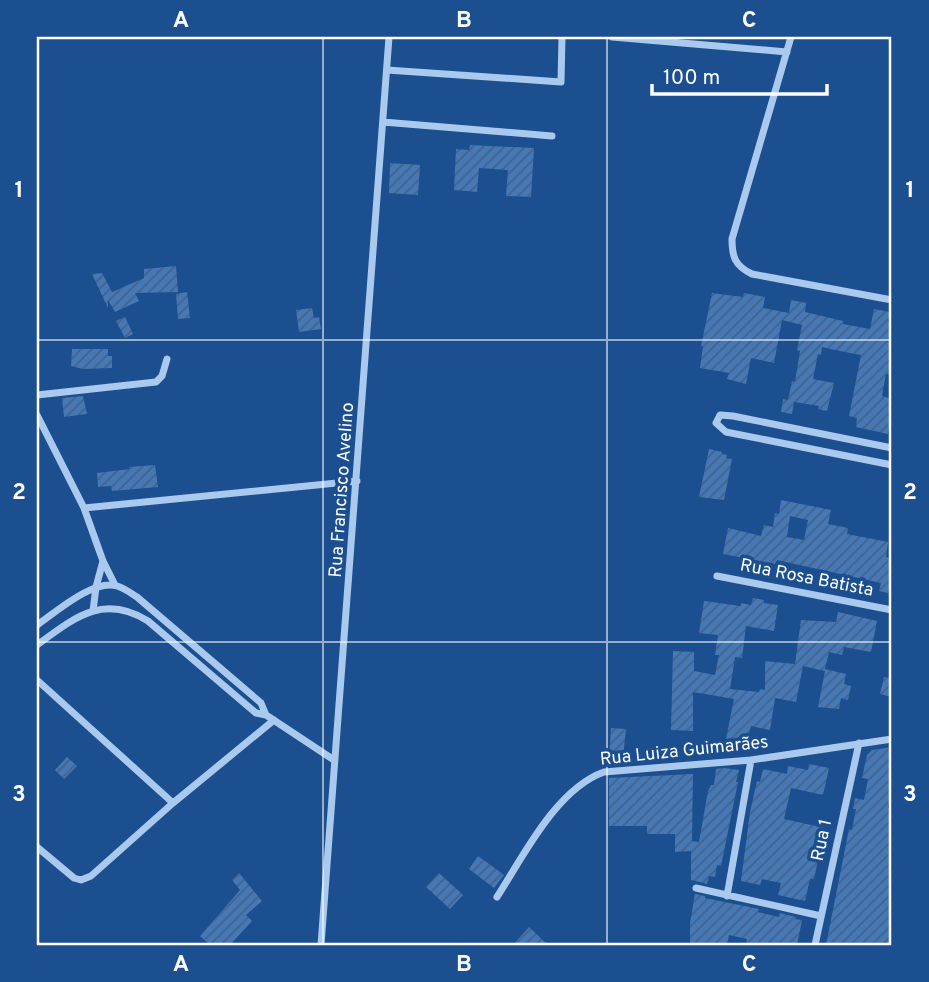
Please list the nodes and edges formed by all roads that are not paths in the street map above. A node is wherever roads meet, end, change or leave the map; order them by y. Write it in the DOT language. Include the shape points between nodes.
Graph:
graph roads {
  1 [pos="389,37"];
  2 [pos="562,37"];
  3 [pos="612,37"];
  4 [pos="791,37"];
  5 [pos="787,52"];
  6 [pos="387,70"];
  7 [pos="383,122"];
  8 [pos="552,136"];
  9 [pos="892,300"];
  10 [pos="167,359"];
  11 [pos="37,395"];
  12 [pos="37,415"];
  13 [pos="892,448"];
  14 [pos="891,465"];
  15 [pos="357,481"];
  16 [pos="84,508"];
  17 [pos="103,561"];
  18 [pos="717,576"];
  19 [pos="115,585"];
  20 [pos="96,587"];
  21 [pos="892,610"];
  22 [pos="93,611"];
  23 [pos="37,625"];
  24 [pos="37,645"];
  25 [pos="37,680"];
  26 [pos="266,715"];
  27 [pos="274,720"];
  28 [pos="892,738"];
  29 [pos="859,743"];
  30 [pos="334,760"];
  31 [pos="751,760"];
  32 [pos="173,803"];
  33 [pos="37,847"];
  34 [pos="696,888"];
  35 [pos="727,896"];
  36 [pos="497,897"];
  37 [pos="821,916"];
  38 [pos="321,945"];
  39 [pos="815,945"];
  1 -- 6 [label="street, Rua Francisco Avelino"];
  2 -- 6 [label="street" via="561,82"];
  3 -- 5 [label="street"];
  4 -- 5 [label="street"];
  5 -- 9 [label="street" via="732,239 733,258 752,274"];
  6 -- 7 [label="street, Rua Francisco Avelino"];
  7 -- 8 [label="street"];
  7 -- 15 [label="street, Rua Francisco Avelino"];
  10 -- 11 [label="street" via="156,382"];
  12 -- 16 [label="street"];
  13 -- 14 [label="street"];
  13 -- 14 [label="street" via="733,415 720,415 716,423 726,432"];
  15 -- 16 [label="street"];
  15 -- 30 [label="street, Rua Francisco Avelino"];
  16 -- 17 [label="street"];
  17 -- 19 [label="street"];
  17 -- 20 [label="street"];
  18 -- 21 [label="street, Rua Rosa Batista"];
  19 -- 20 [label="street"];
  19 -- 26 [label="street" via="137,597 261,703"];
  20 -- 22 [label="street"];
  20 -- 23 [label="street"];
  22 -- 24 [label="street" via="72,619"];
  22 -- 26 [label="street" via="121,608 135,613 256,713"];
  25 -- 32 [label="street"];
  26 -- 27 [label="street"];
  27 -- 30 [label="street"];
  27 -- 32 [label="street"];
  28 -- 29 [label="street, Rua Luiza Guimarães"];
  29 -- 31 [label="street, Rua Luiza Guimarães"];
  29 -- 37 [label="street, Rua 1"];
  30 -- 38 [label="street, Rua Francisco Avelino"];
  31 -- 35 [label="street"];
  31 -- 36 [label="street, Rua Luiza Guimarães" via="592,776 563,801"];
  32 -- 33 [label="street" via="81,880 63,871"];
  34 -- 35 [label="street"];
  35 -- 37 [label="street"];
  37 -- 39 [label="street, Rua 1"];
}
